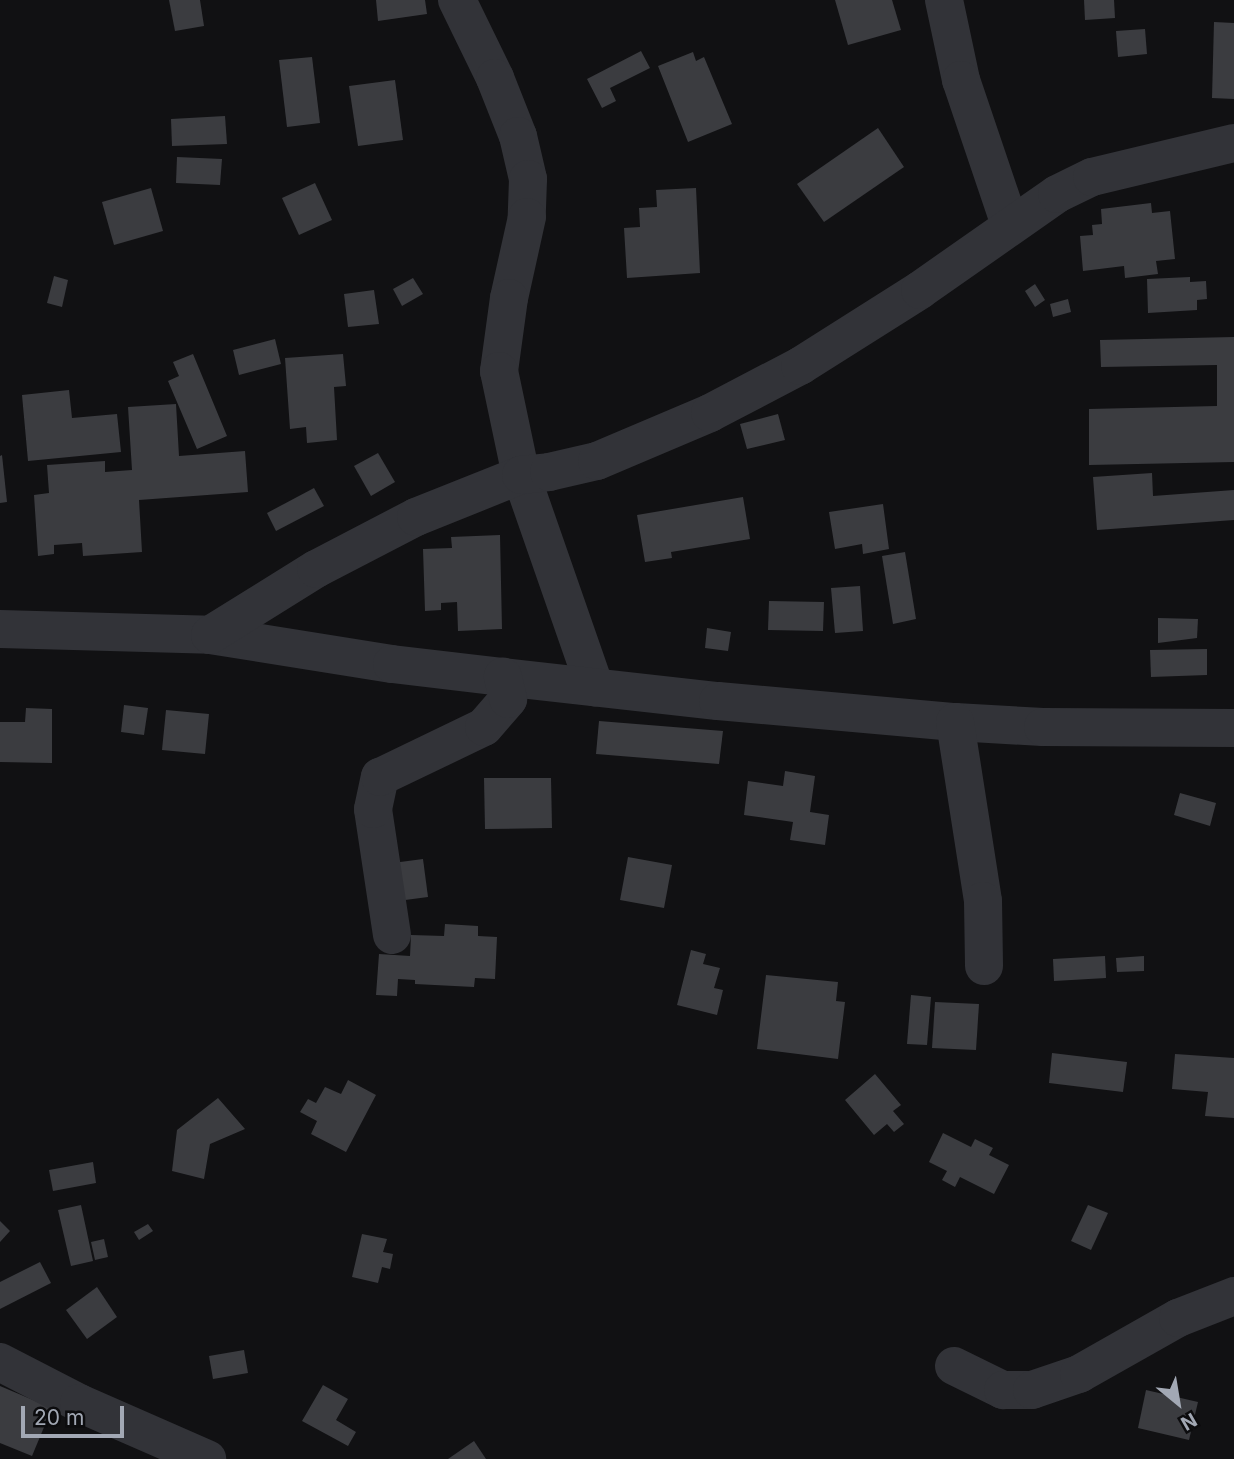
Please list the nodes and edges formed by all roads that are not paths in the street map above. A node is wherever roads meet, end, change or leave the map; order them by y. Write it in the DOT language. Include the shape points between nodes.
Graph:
graph roads {
  1 [pos="457,0"];
  2 [pos="944,0"];
  3 [pos="1234,144"];
  4 [pos="1010,225"];
  5 [pos="521,475"];
  6 [pos="0,629"];
  7 [pos="211,635"];
  8 [pos="503,677"];
  9 [pos="595,687"];
  10 [pos="955,722"];
  11 [pos="1234,728"];
  12 [pos="392,934"];
  13 [pos="984,966"];
  14 [pos="1234,1296"];
  15 [pos="0,1362"];
  16 [pos="954,1366"];
  17 [pos="207,1459"];
  1 -- 5 [label="street" via="500,90 528,179 527,217 499,371"];
  2 -- 4 [label="street" via="961,80"];
  3 -- 4 [label="street" via="1092,177"];
  4 -- 5 [label="street" via="920,290 800,366 710,413 597,461"];
  5 -- 7 [label="street" via="416,517 316,569"];
  5 -- 9 [label="street"];
  6 -- 7 [label="street"];
  7 -- 8 [label="street"];
  8 -- 9 [label="street"];
  8 -- 12 [label="street" via="508,699 484,727 380,777 373,809"];
  9 -- 10 [label="street"];
  10 -- 11 [label="street"];
  10 -- 13 [label="street" via="983,901"];
  14 -- 16 [label="street" via="1178,1318 1079,1374 1032,1390 1003,1390"];
  15 -- 17 [label="street" via="79,1403"];
}
